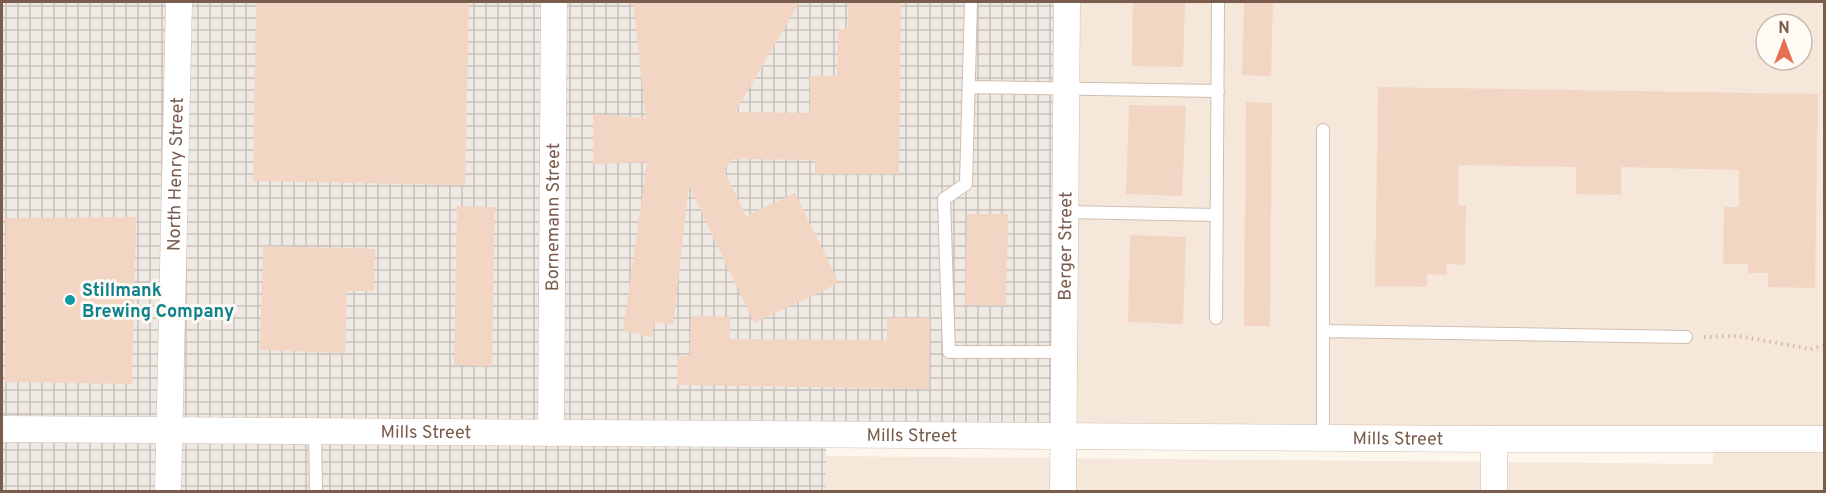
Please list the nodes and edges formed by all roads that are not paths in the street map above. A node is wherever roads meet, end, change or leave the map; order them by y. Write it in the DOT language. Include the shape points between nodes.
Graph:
graph roads {
  1 [pos="179,2"];
  2 [pos="554,2"];
  3 [pos="971,2"];
  4 [pos="1067,2"];
  5 [pos="1218,2"];
  6 [pos="969,87"];
  7 [pos="1066,88"];
  8 [pos="1218,91"];
  9 [pos="1323,130"];
  10 [pos="1065,212"];
  11 [pos="1217,215"];
  12 [pos="1216,318"];
  13 [pos="1323,331"];
  14 [pos="1686,337"];
  15 [pos="1065,352"];
  16 [pos="2,429"];
  17 [pos="170,431"];
  18 [pos="315,432"];
  19 [pos="551,433"];
  20 [pos="1064,436"];
  21 [pos="1323,438"];
  22 [pos="1494,439"];
  23 [pos="1824,439"];
  24 [pos="168,492"];
  25 [pos="316,492"];
  26 [pos="1064,492"];
  27 [pos="1494,492"];
  1 -- 17 [label="street, North Henry Street"];
  2 -- 19 [label="street, Bornemann Street"];
  3 -- 6 [label="lane"];
  4 -- 7 [label="street, Berger Street"];
  5 -- 8 [label="lane"];
  6 -- 7 [label="lane"];
  6 -- 15 [label="lane" via="966,184 944,199 949,352"];
  7 -- 8 [label="lane"];
  7 -- 10 [label="street, Berger Street"];
  8 -- 11 [label="lane"];
  9 -- 13 [label="lane"];
  10 -- 11 [label="lane"];
  10 -- 15 [label="street, Berger Street"];
  11 -- 12 [label="lane"];
  13 -- 14 [label="lane"];
  13 -- 21 [label="lane"];
  15 -- 20 [label="street, Berger Street"];
  16 -- 17 [label="street, Mills Street"];
  17 -- 18 [label="street, Mills Street"];
  17 -- 24 [label="street, North Henry Street"];
  18 -- 19 [label="street, Mills Street"];
  18 -- 25 [label="lane"];
  19 -- 20 [label="street, Mills Street"];
  20 -- 21 [label="street, Mills Street"];
  20 -- 26 [label="street, Berger Street"];
  21 -- 22 [label="street, Mills Street"];
  22 -- 23 [label="street, Mills Street"];
  22 -- 27 [label="street"];
}
